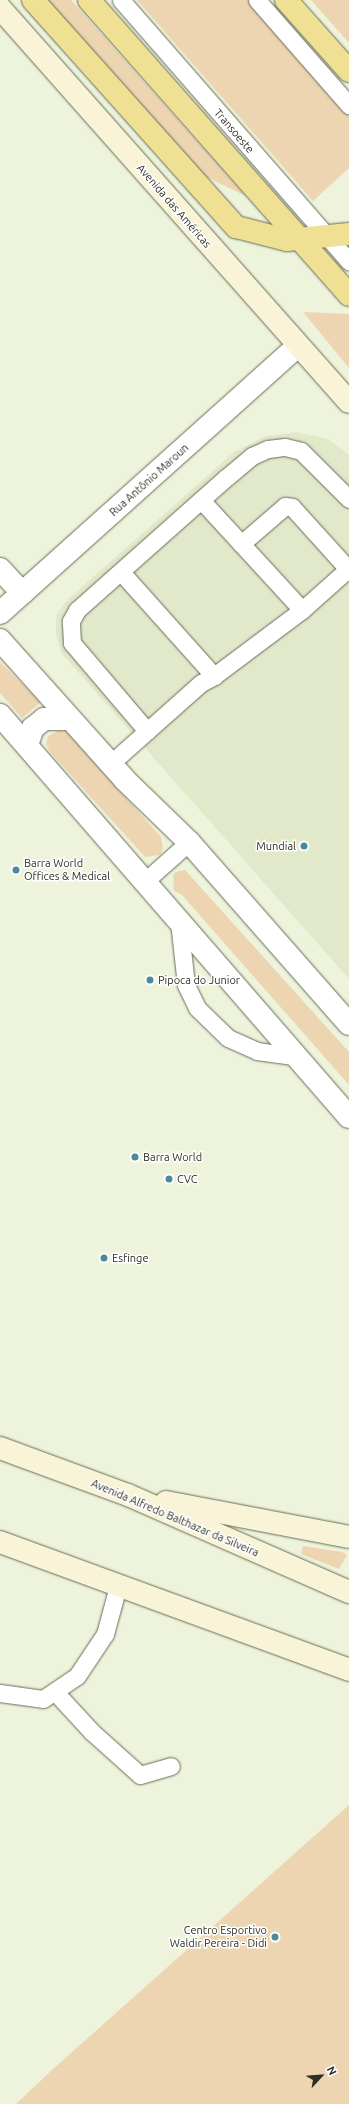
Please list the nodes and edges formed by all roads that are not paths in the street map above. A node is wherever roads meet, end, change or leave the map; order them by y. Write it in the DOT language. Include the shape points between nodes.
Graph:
graph roads {
  1 [pos="33,0"];
  2 [pos="90,0"];
  3 [pos="121,0"];
  4 [pos="257,0"];
  5 [pos="286,0"];
  6 [pos="0,8"];
  7 [pos="349,71"];
  8 [pos="349,105"];
  9 [pos="349,234"];
  10 [pos="327,238"];
  11 [pos="300,240"];
  12 [pos="349,261"];
  13 [pos="349,295"];
  14 [pos="298,346"];
  15 [pos="349,402"];
  16 [pos="349,499"];
  17 [pos="201,500"];
  18 [pos="241,544"];
  19 [pos="0,569"];
  20 [pos="121,572"];
  21 [pos="22,593"];
  22 [pos="302,610"];
  23 [pos="0,614"];
  24 [pos="0,640"];
  25 [pos="214,676"];
  26 [pos="0,715"];
  27 [pos="70,718"];
  28 [pos="147,731"];
  29 [pos="27,745"];
  30 [pos="110,764"];
  31 [pos="189,842"];
  32 [pos="144,882"];
  33 [pos="179,921"];
  34 [pos="349,1024"];
  35 [pos="294,1056"];
  36 [pos="349,1117"];
  37 [pos="0,1448"];
  38 [pos="128,1495"];
  39 [pos="349,1537"];
  40 [pos="0,1542"];
  41 [pos="118,1586"];
  42 [pos="349,1592"];
  43 [pos="349,1670"];
  44 [pos="0,1693"];
  45 [pos="56,1693"];
  46 [pos="171,1766"];
  1 -- 11 [label="highway" via="236,227 266,236"];
  2 -- 11 [label="highway"];
  3 -- 10 [label="lane, Transoeste"];
  4 -- 8 [label="lane"];
  5 -- 7 [label="highway"];
  6 -- 14 [label="main road, Avenida das Américas"];
  9 -- 10 [label="highway"];
  10 -- 11 [label="highway"];
  10 -- 12 [label="lane, Transoeste"];
  11 -- 13 [label="highway"];
  14 -- 15 [label="main road, Avenida das Américas"];
  14 -- 21 [label="street, Rua Antônio Maroun"];
  16 -- 17 [label="lane" via="301,451 285,446 252,456"];
  17 -- 18 [label="lane"];
  17 -- 20 [label="lane"];
  18 -- 22 [label="lane"];
  18 -- 22 [label="lane" via="285,506 292,506 348,569"];
  19 -- 21 [label="street"];
  20 -- 25 [label="lane"];
  20 -- 28 [label="lane" via="77,610 69,630 72,643 80,654"];
  21 -- 23 [label="street, Rua Antônio Maroun"];
  22 -- 25 [label="lane"];
  24 -- 27 [label="street"];
  25 -- 28 [label="lane" via="201,683"];
  26 -- 29 [label="street"];
  27 -- 29 [label="street" via="44,719 33,728"];
  27 -- 30 [label="street"];
  28 -- 30 [label="lane"];
  29 -- 32 [label="street"];
  30 -- 31 [label="street"];
  31 -- 32 [label="lane"];
  31 -- 34 [label="street"];
  32 -- 33 [label="street"];
  33 -- 35 [label="street"];
  33 -- 35 [label="lane" via="186,985 197,1008 228,1038 257,1051"];
  35 -- 36 [label="street"];
  37 -- 38 [label="main road, Avenida Alfredo Balthazar da Silveira"];
  38 -- 39 [label="main road"];
  38 -- 42 [label="main road, Avenida Alfredo Balthazar da Silveira"];
  40 -- 41 [label="main road"];
  41 -- 43 [label="main road"];
  41 -- 45 [label="lane" via="105,1634 77,1676"];
  44 -- 45 [label="lane" via="43,1699"];
  45 -- 46 [label="lane" via="92,1732 140,1775"];
}
